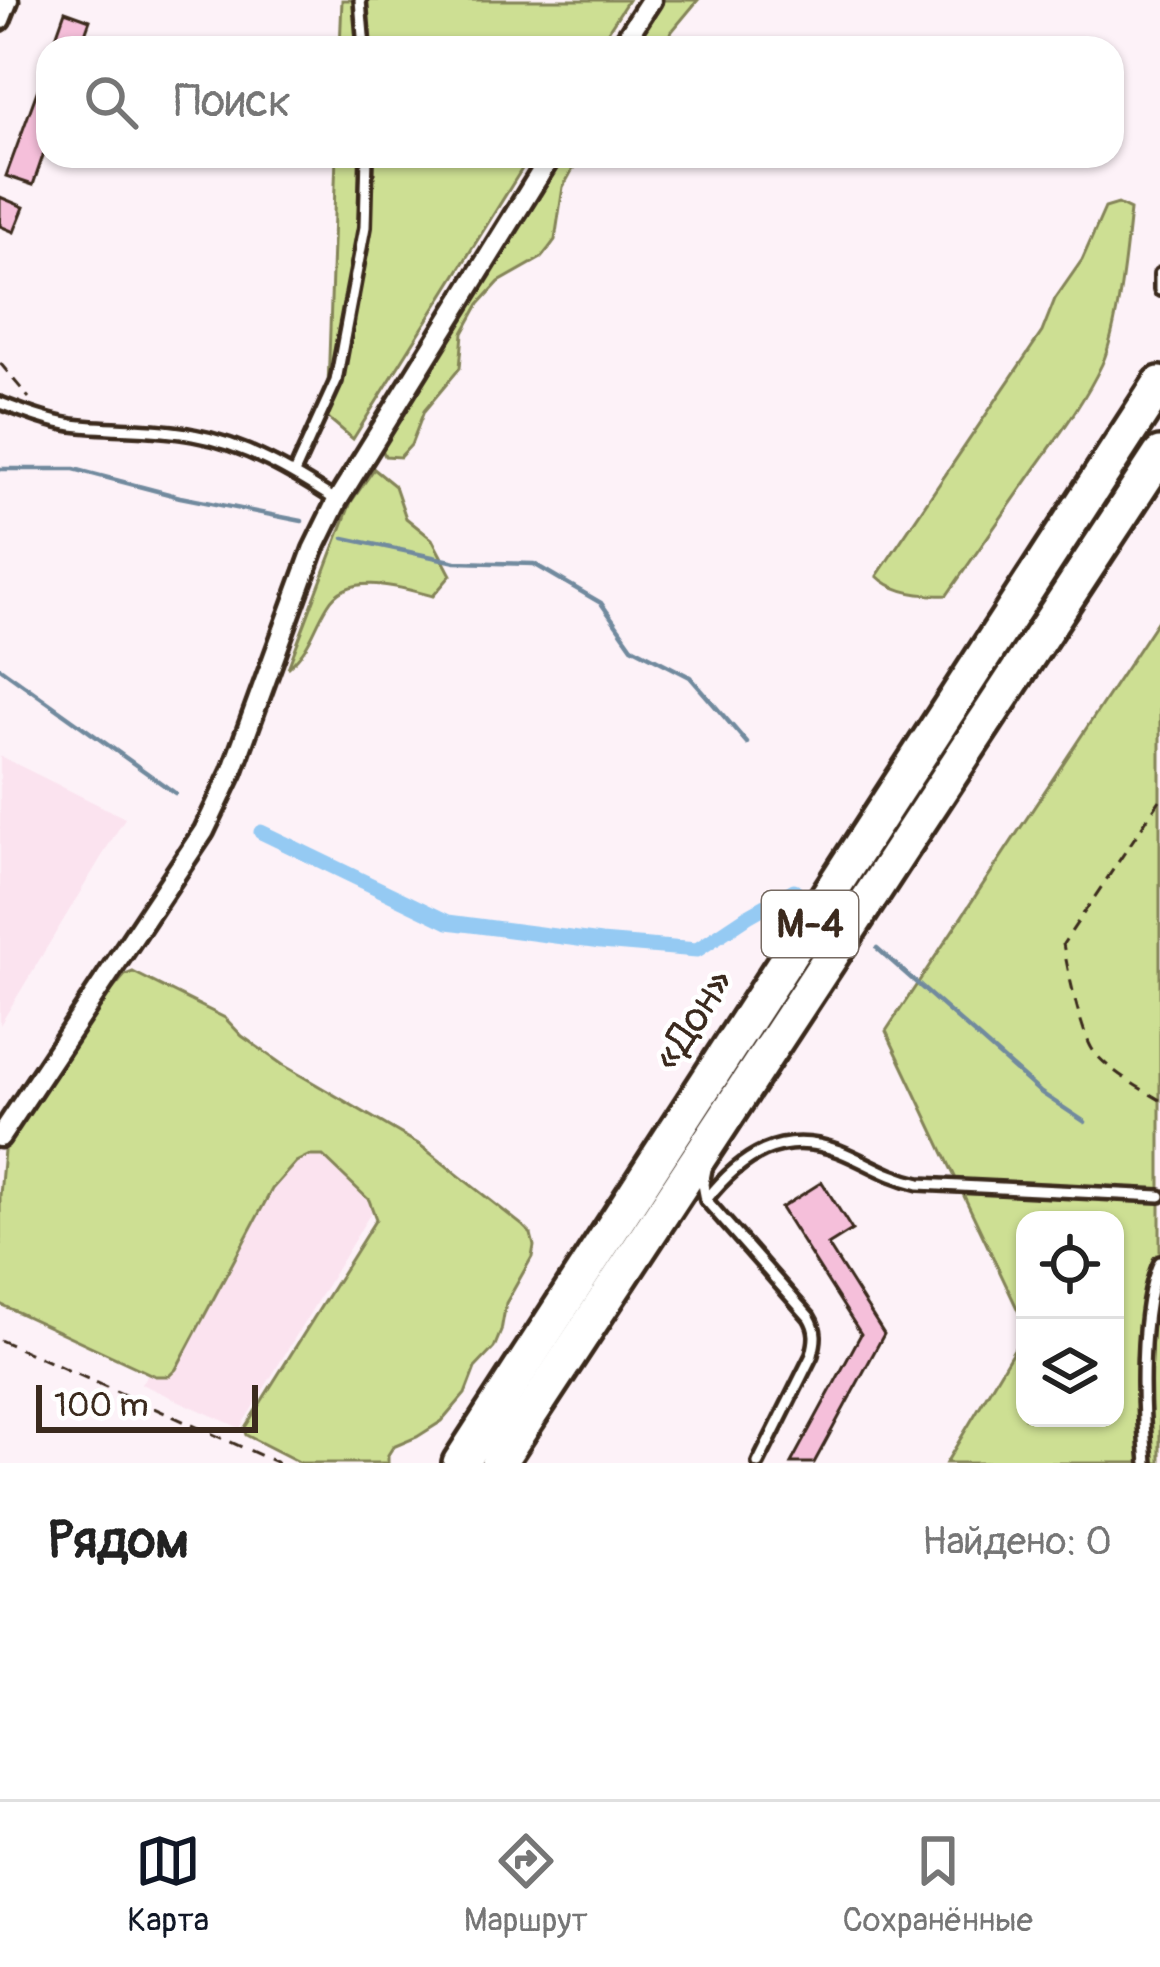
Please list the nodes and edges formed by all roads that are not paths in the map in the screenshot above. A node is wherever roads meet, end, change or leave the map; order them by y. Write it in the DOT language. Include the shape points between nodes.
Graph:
graph roads {
  1 [pos="8,0"];
  2 [pos="360,0"];
  3 [pos="651,0"];
  4 [pos="0,20"];
  5 [pos="363,36"];
  6 [pos="628,36"];
  7 [pos="367,168"];
  8 [pos="543,168"];
  9 [pos="1160,274"];
  10 [pos="1160,290"];
  11 [pos="1160,385"];
  12 [pos="0,403"];
  13 [pos="1160,454"];
  14 [pos="294,473"];
  15 [pos="337,501"];
  16 [pos="731,1104"];
  17 [pos="0,1137"];
  18 [pos="1160,1196"];
  19 [pos="706,1200"];
  20 [pos="1160,1262"];
  21 [pos="460,1463"];
  22 [pos="498,1463"];
  23 [pos="758,1463"];
  24 [pos="1147,1463"];
  1 -- 4 [label="street"];
  2 -- 5 [label="lane"];
  3 -- 6 [label="street"];
  7 -- 14 [label="lane" via="365,227 336,381"];
  8 -- 15 [label="street"];
  9 -- 10 [label="lane"];
  11 -- 21 [label="highway, «Дон» / М-4"];
  12 -- 14 [label="lane" via="71,424 192,434"];
  13 -- 16 [label="highway, «Дон» / М-4"];
  14 -- 15 [label="lane"];
  15 -- 17 [label="street" via="204,831"];
  16 -- 19 [label="lane" via="705,1171"];
  16 -- 22 [label="highway, «Дон» / М-4"];
  18 -- 19 [label="lane" via="919,1184 796,1143 747,1159"];
  19 -- 23 [label="lane" via="815,1326 812,1355"];
  20 -- 24 [label="lane" via="1146,1314"];
}
